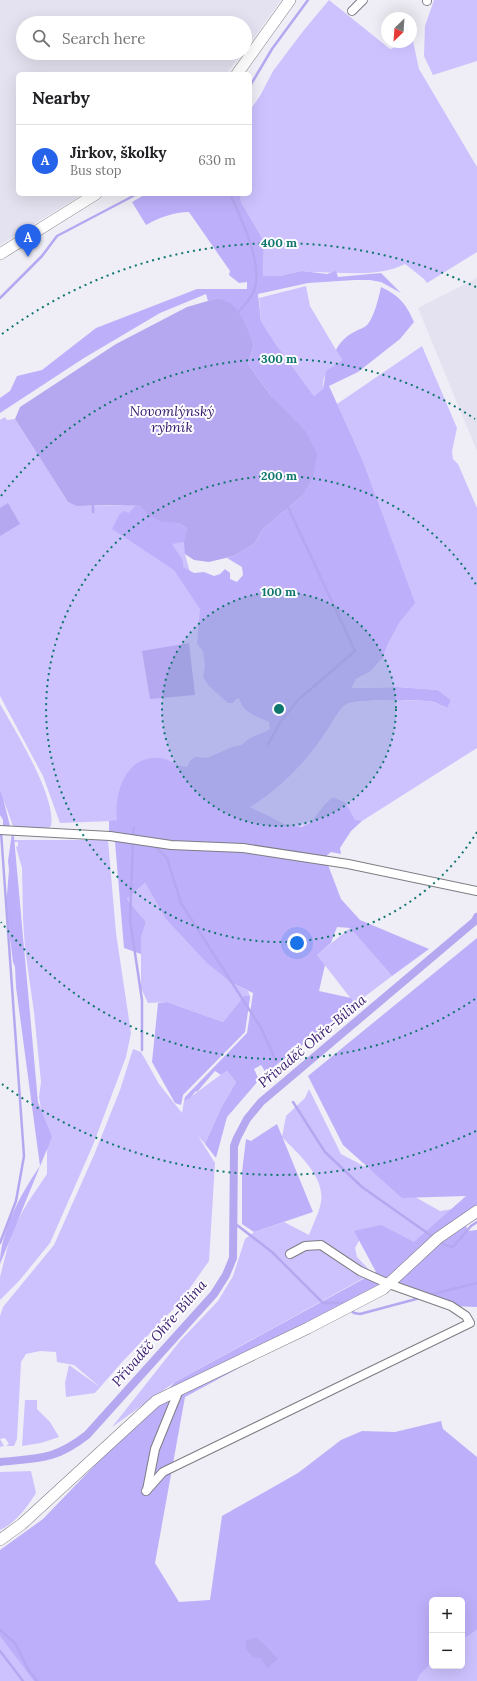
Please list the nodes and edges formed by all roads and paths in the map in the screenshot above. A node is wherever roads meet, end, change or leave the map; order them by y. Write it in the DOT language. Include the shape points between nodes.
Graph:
graph roads {
  1 [pos="290,0"];
  2 [pos="363,0"];
  3 [pos="352,11"];
  4 [pos="252,53"];
  5 [pos="247,60"];
  6 [pos="238,72"];
  7 [pos="93,196"];
  8 [pos="0,254"];
  9 [pos="2,830"];
  10 [pos="477,891"];
  11 [pos="477,1211"];
  12 [pos="290,1254"];
  13 [pos="389,1284"];
  14 [pos="179,1390"];
  15 [pos="0,1540"];
  1 -- 4 [label="street"];
  2 -- 3 [label="street"];
  5 -- 6 [label="street"];
  7 -- 8 [label="street"];
  9 -- 10 [label="street" via="110,836 171,845 243,848 348,864"];
  11 -- 13 [label="street" via="434,1242"];
  12 -- 13 [label="street" via="305,1246 321,1245 360,1271"];
  13 -- 14 [label="street" via="308,1328"];
  13 -- 14 [label="street" via="452,1306 466,1316 470,1323 163,1472 146,1491 155,1449"];
  14 -- 15 [label="street" via="156,1400 22,1524"];
}
